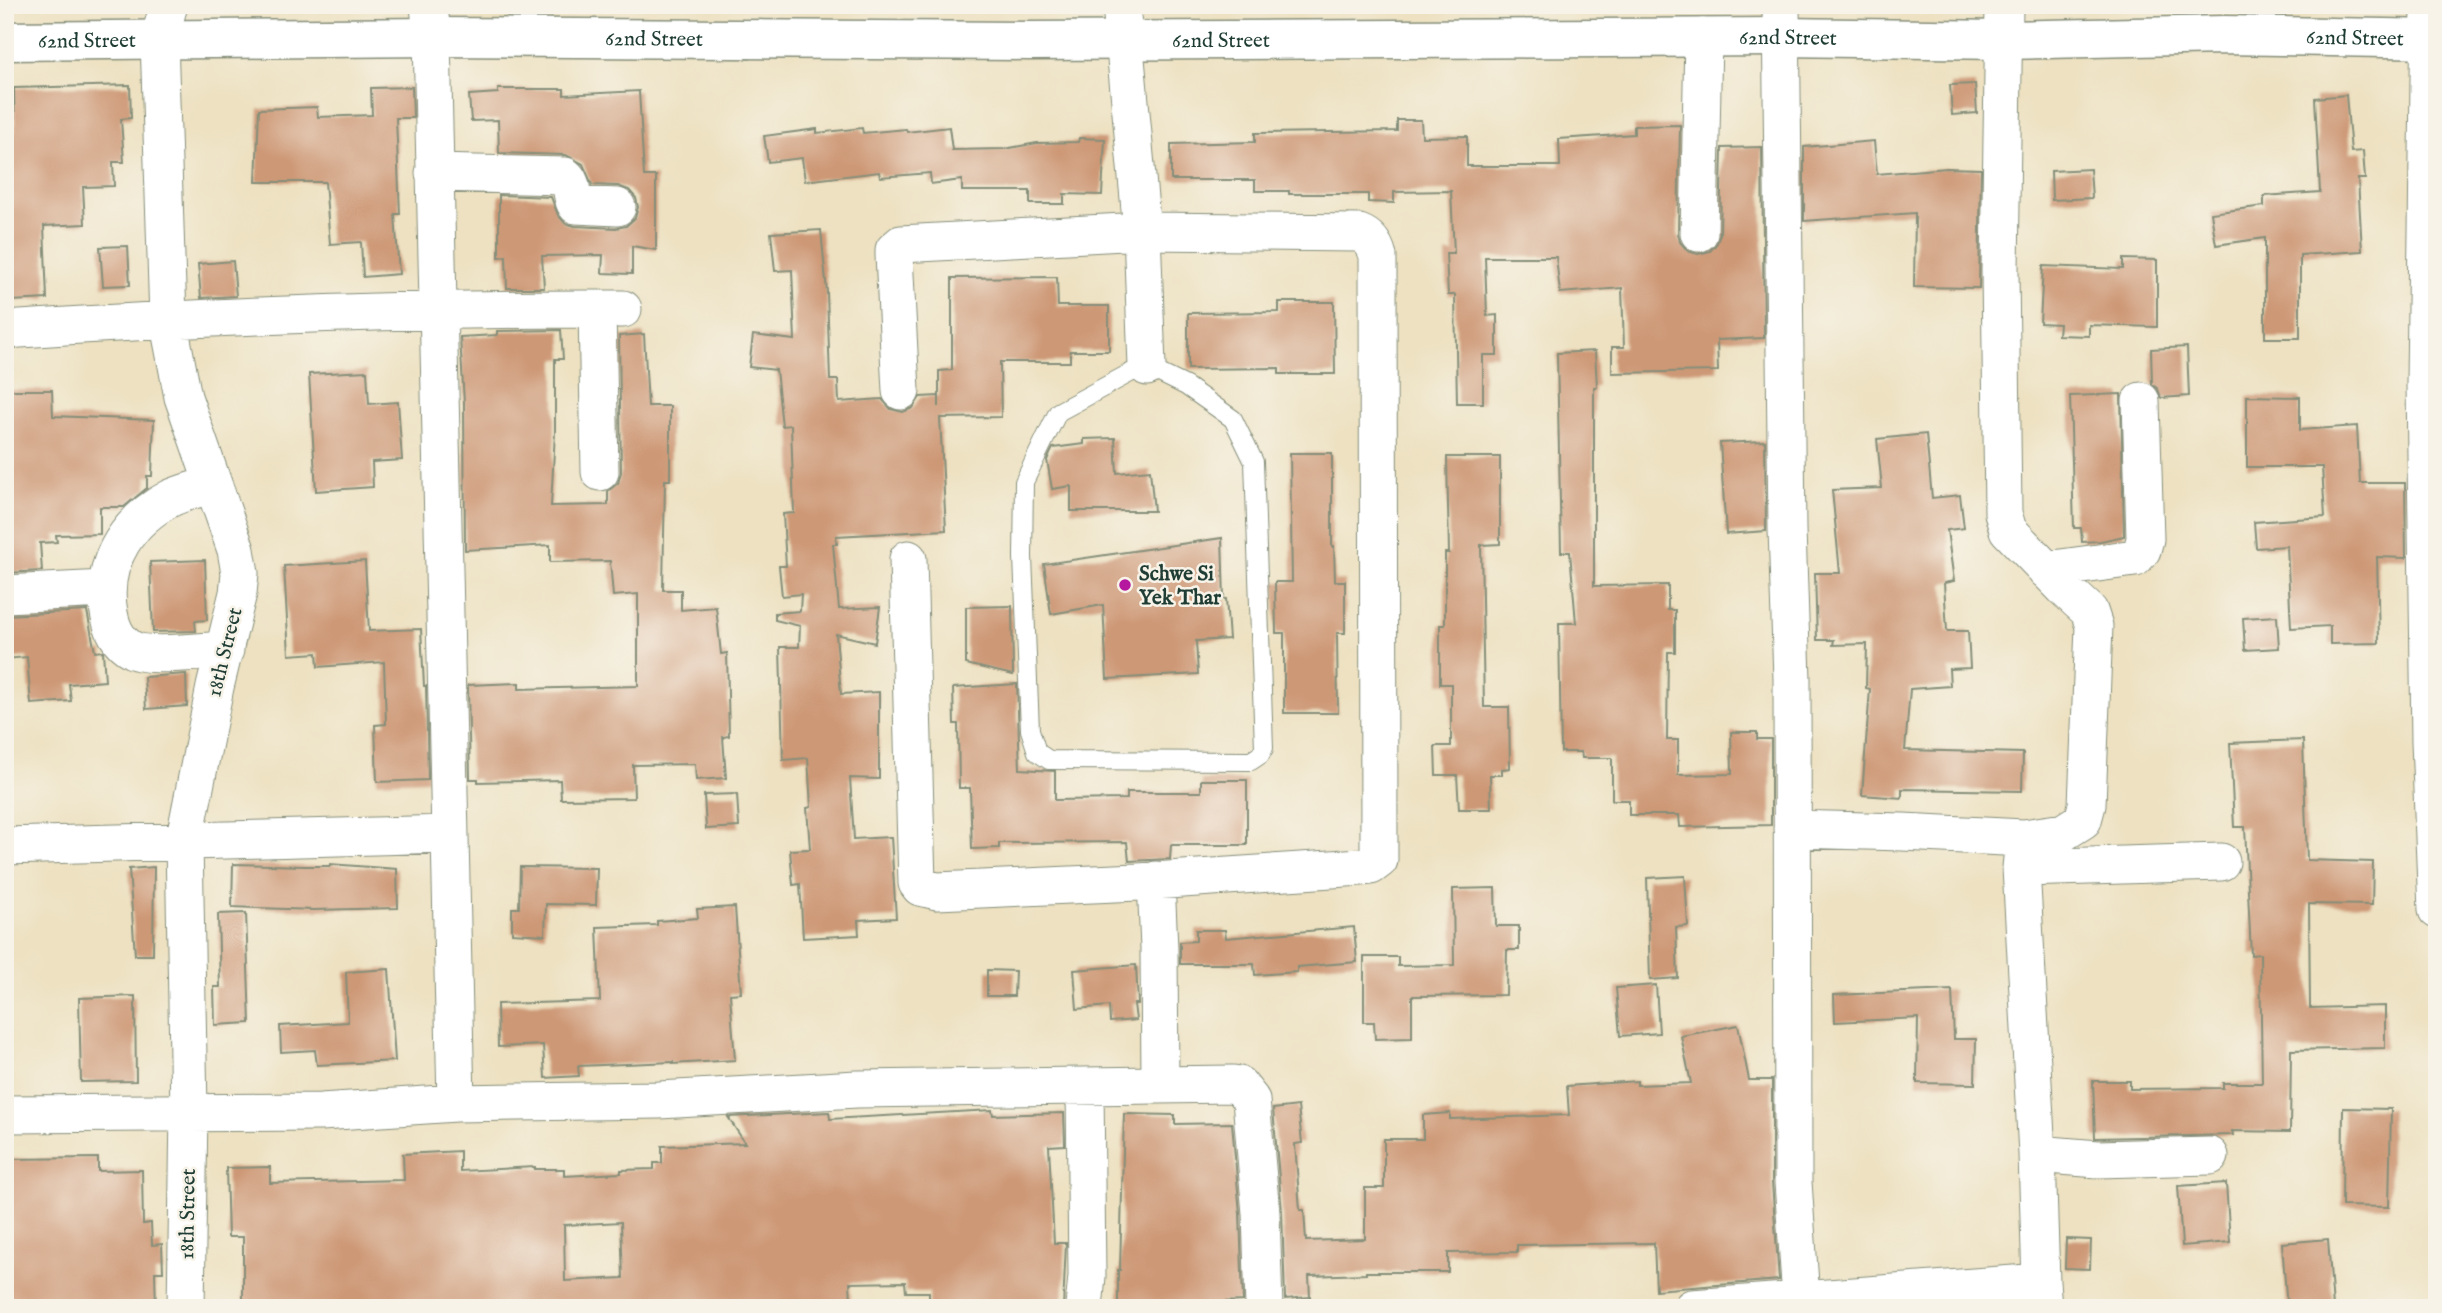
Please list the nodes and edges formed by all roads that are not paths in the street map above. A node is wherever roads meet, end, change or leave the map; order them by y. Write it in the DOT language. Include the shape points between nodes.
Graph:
graph roads {
  1 [pos="430,21"];
  2 [pos="1781,21"];
  3 [pos="164,22"];
  4 [pos="1123,23"];
  5 [pos="2004,23"];
  6 [pos="2432,28"];
  7 [pos="1703,37"];
  8 [pos="5,41"];
  9 [pos="434,173"];
  10 [pos="617,207"];
  11 [pos="1142,232"];
  12 [pos="1699,233"];
  13 [pos="438,310"];
  14 [pos="168,319"];
  15 [pos="5,330"];
  16 [pos="1147,367"];
  17 [pos="901,391"];
  18 [pos="2141,401"];
  19 [pos="600,472"];
  20 [pos="212,484"];
  21 [pos="908,559"];
  22 [pos="2046,570"];
  23 [pos="105,589"];
  24 [pos="5,594"];
  25 [pos="225,650"];
  26 [pos="1792,829"];
  27 [pos="449,835"];
  28 [pos="184,842"];
  29 [pos="5,846"];
  30 [pos="2022,853"];
  31 [pos="2221,862"];
  32 [pos="1156,880"];
  33 [pos="2437,910"];
  34 [pos="1160,1083"];
  35 [pos="1085,1086"];
  36 [pos="456,1102"];
  37 [pos="189,1111"];
  38 [pos="5,1114"];
  39 [pos="2037,1154"];
  40 [pos="2210,1156"];
  41 [pos="2042,1295"];
  42 [pos="1954,1297"];
  43 [pos="1801,1298"];
  44 [pos="186,1308"];
  45 [pos="1084,1308"];
  46 [pos="1264,1308"];
  47 [pos="1692,1308"];
  1 -- 3 [label="main road, 62nd Street"];
  1 -- 4 [label="main road, 62nd Street"];
  1 -- 9 [label="street"];
  2 -- 5 [label="main road, 62nd Street"];
  2 -- 7 [label="main road, 62nd Street"];
  2 -- 26 [label="street"];
  3 -- 8 [label="main road, 62nd Street"];
  3 -- 14 [label="street, 18th Street"];
  4 -- 7 [label="main road, 62nd Street"];
  4 -- 11 [label="street"];
  5 -- 6 [label="main road, 62nd Street" via="2224,35"];
  5 -- 22 [label="street" via="2003,513 2008,530"];
  6 -- 33 [label="street" via="2425,384"];
  7 -- 12 [label="street"];
  9 -- 10 [label="street" via="565,176 576,205"];
  9 -- 13 [label="street"];
  11 -- 16 [label="street"];
  11 -- 17 [label="street" via="897,246"];
  11 -- 32 [label="street" via="1359,233 1368,237 1378,256 1379,860 1361,867"];
  13 -- 14 [label="street"];
  13 -- 19 [label="street" via="610,309"];
  13 -- 27 [label="street"];
  14 -- 15 [label="street"];
  14 -- 20 [label="street, 18th Street" via="183,397"];
  16 -- 16 [label="lane" via="1186,386 1233,419 1255,462 1264,748 1251,761 1049,760 1037,752 1030,730 1024,482 1058,412"];
  18 -- 22 [label="street" via="2142,550 2135,558"];
  20 -- 23 [label="street" via="171,498 138,521 113,556"];
  20 -- 25 [label="street, 18th Street" via="240,573"];
  21 -- 32 [label="street" via="920,887 937,891"];
  22 -- 30 [label="street" via="2089,611 2094,626 2087,805 2083,820"];
  23 -- 24 [label="street"];
  23 -- 25 [label="street" via="110,625 134,650"];
  25 -- 28 [label="street, 18th Street"];
  26 -- 30 [label="street" via="1903,832"];
  26 -- 43 [label="street" via="1793,1182"];
  27 -- 28 [label="street"];
  27 -- 36 [label="street"];
  28 -- 29 [label="street"];
  28 -- 37 [label="street, 18th Street"];
  30 -- 31 [label="street"];
  30 -- 39 [label="street"];
  32 -- 34 [label="street"];
  34 -- 35 [label="street"];
  34 -- 46 [label="street" via="1240,1085 1251,1100"];
  35 -- 36 [label="street"];
  35 -- 45 [label="street"];
  36 -- 37 [label="street" via="321,1112"];
  37 -- 38 [label="street"];
  37 -- 44 [label="street, 18th Street"];
  39 -- 40 [label="street" via="2098,1159"];
  39 -- 41 [label="street"];
  41 -- 42 [label="street"];
  42 -- 43 [label="street"];
  43 -- 47 [label="street"];
}
